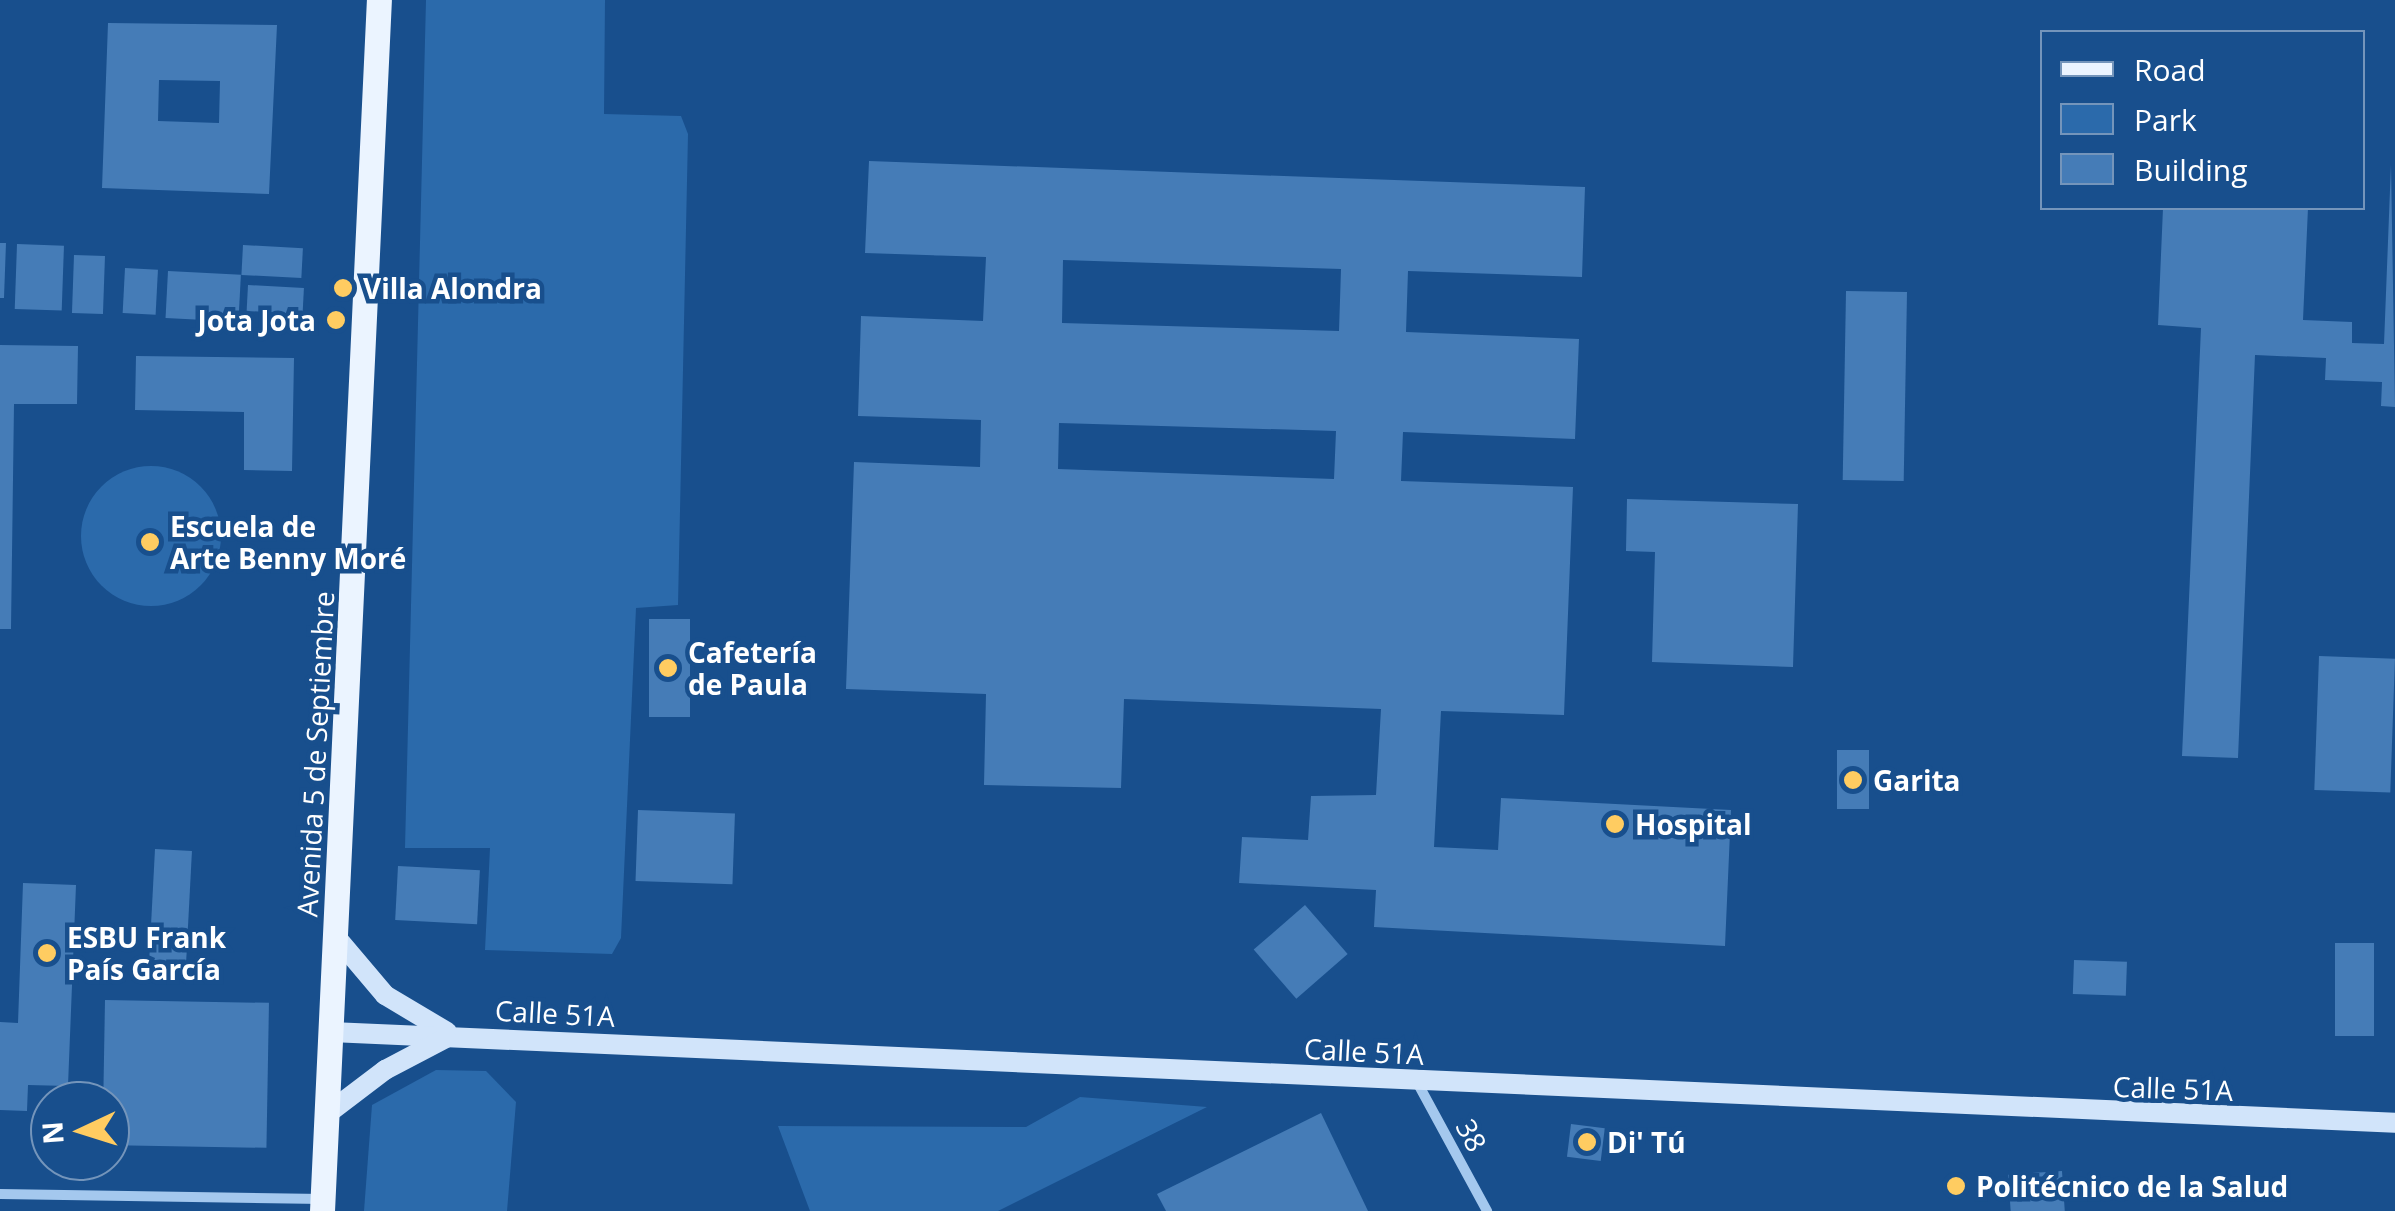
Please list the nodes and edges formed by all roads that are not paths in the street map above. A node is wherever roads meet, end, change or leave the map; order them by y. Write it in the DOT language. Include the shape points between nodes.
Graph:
graph roads {
  1 [pos="379,0"];
  2 [pos="336,937"];
  3 [pos="331,1032"];
  4 [pos="453,1035"];
  5 [pos="1417,1081"];
  6 [pos="328,1114"];
  7 [pos="2395,1123"];
  8 [pos="0,1194"];
  9 [pos="124,1196"];
  10 [pos="322,1205"];
  11 [pos="124,1211"];
  12 [pos="1487,1211"];
  1 -- 2 [label="main road, Avenida 5 de Septiembre"];
  2 -- 3 [label="main road, Avenida 5 de Septiembre"];
  2 -- 4 [label="main road" via="385,995"];
  3 -- 4 [label="main road, Calle 51A"];
  3 -- 6 [label="main road, Avenida 5 de Septiembre"];
  4 -- 5 [label="main road, Calle 51A"];
  4 -- 6 [label="main road" via="397,1062"];
  5 -- 7 [label="main road, Calle 51A"];
  5 -- 12 [label="street, 38"];
  6 -- 10 [label="main road, Avenida 5 de Septiembre"];
  8 -- 9 [label="street"];
  9 -- 10 [label="street"];
  9 -- 11 [label="street"];
}
